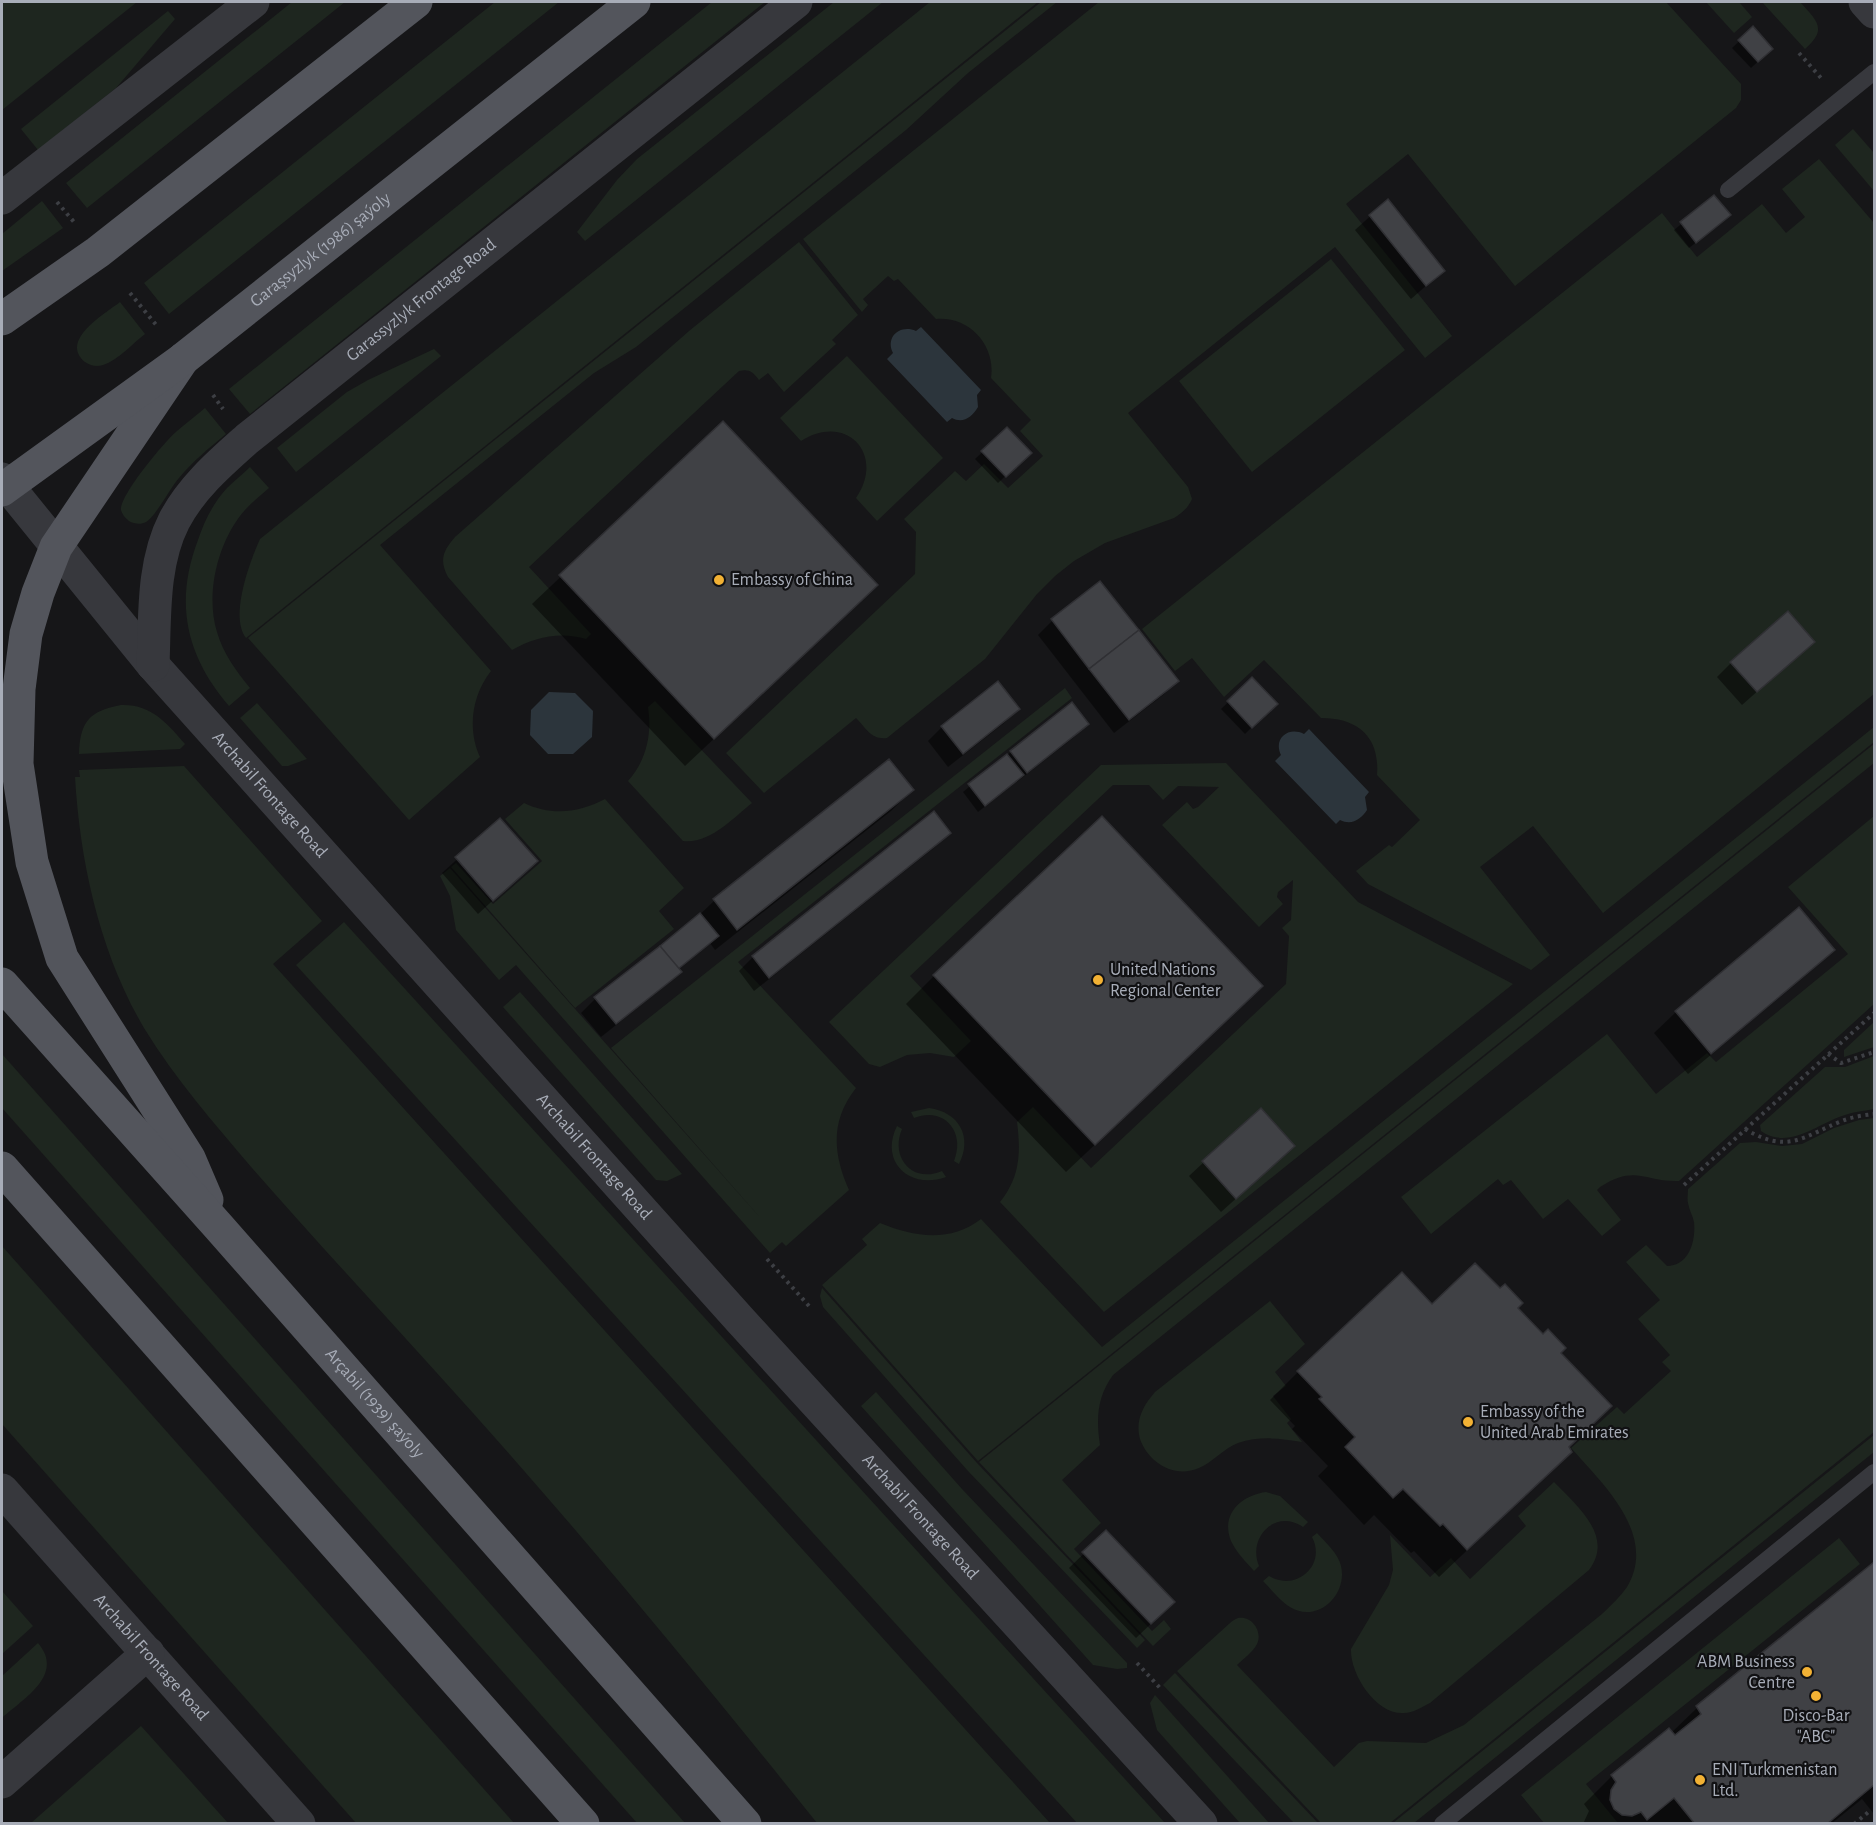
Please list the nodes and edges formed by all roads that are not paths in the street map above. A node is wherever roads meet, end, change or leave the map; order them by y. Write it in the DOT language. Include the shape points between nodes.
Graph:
graph roads {
  1 [pos="253,2"];
  2 [pos="416,2"];
  3 [pos="634,2"];
  4 [pos="796,2"];
  5 [pos="1865,2"];
  6 [pos="1875,12"];
  7 [pos="1875,72"];
  8 [pos="1728,190"];
  9 [pos="2,198"];
  10 [pos="98,252"];
  11 [pos="2,292"];
  12 [pos="2,319"];
  13 [pos="183,359"];
  14 [pos="3,485"];
  15 [pos="56,547"];
  16 [pos="153,665"];
  17 [pos="2,984"];
  18 [pos="2,1168"];
  19 [pos="218,1226"];
  20 [pos="1875,1472"];
  21 [pos="2,1490"];
  22 [pos="148,1653"];
  23 [pos="2,1782"];
  24 [pos="299,1824"];
  25 [pos="583,1824"];
  26 [pos="745,1824"];
  27 [pos="1201,1824"];
  28 [pos="1442,1824"];
  1 -- 9 [label="street"];
  2 -- 10 [label="main road"];
  3 -- 13 [label="main road, Garaşsyzlyk (1986) şaýoly"];
  4 -- 16 [label="street, Garassyzlyk Frontage Road" via="214,469 174,521 163,553 157,585"];
  5 -- 6 [label="street"];
  7 -- 8 [label="lane"];
  10 -- 11 [label="main road"];
  10 -- 12 [label="main road"];
  13 -- 14 [label="main road, Garaşsyzlyk (1986) şaýoly"];
  13 -- 15 [label="main road"];
  14 -- 15 [label="street, Archabil Frontage Road"];
  15 -- 16 [label="street, Archabil Frontage Road"];
  15 -- 19 [label="main road" via="26,634 19,688 17,764 33,862 62,958 189,1158"];
  16 -- 27 [label="street, Archabil Frontage Road" via="725,1303"];
  17 -- 19 [label="main road, Arçabil (1939) şaýoly"];
  18 -- 25 [label="main road"];
  19 -- 26 [label="main road, Arçabil (1939) şaýoly"];
  20 -- 28 [label="lane"];
  21 -- 22 [label="street, Archabil Frontage Road"];
  22 -- 23 [label="street"];
  22 -- 24 [label="street, Archabil Frontage Road"];
}
